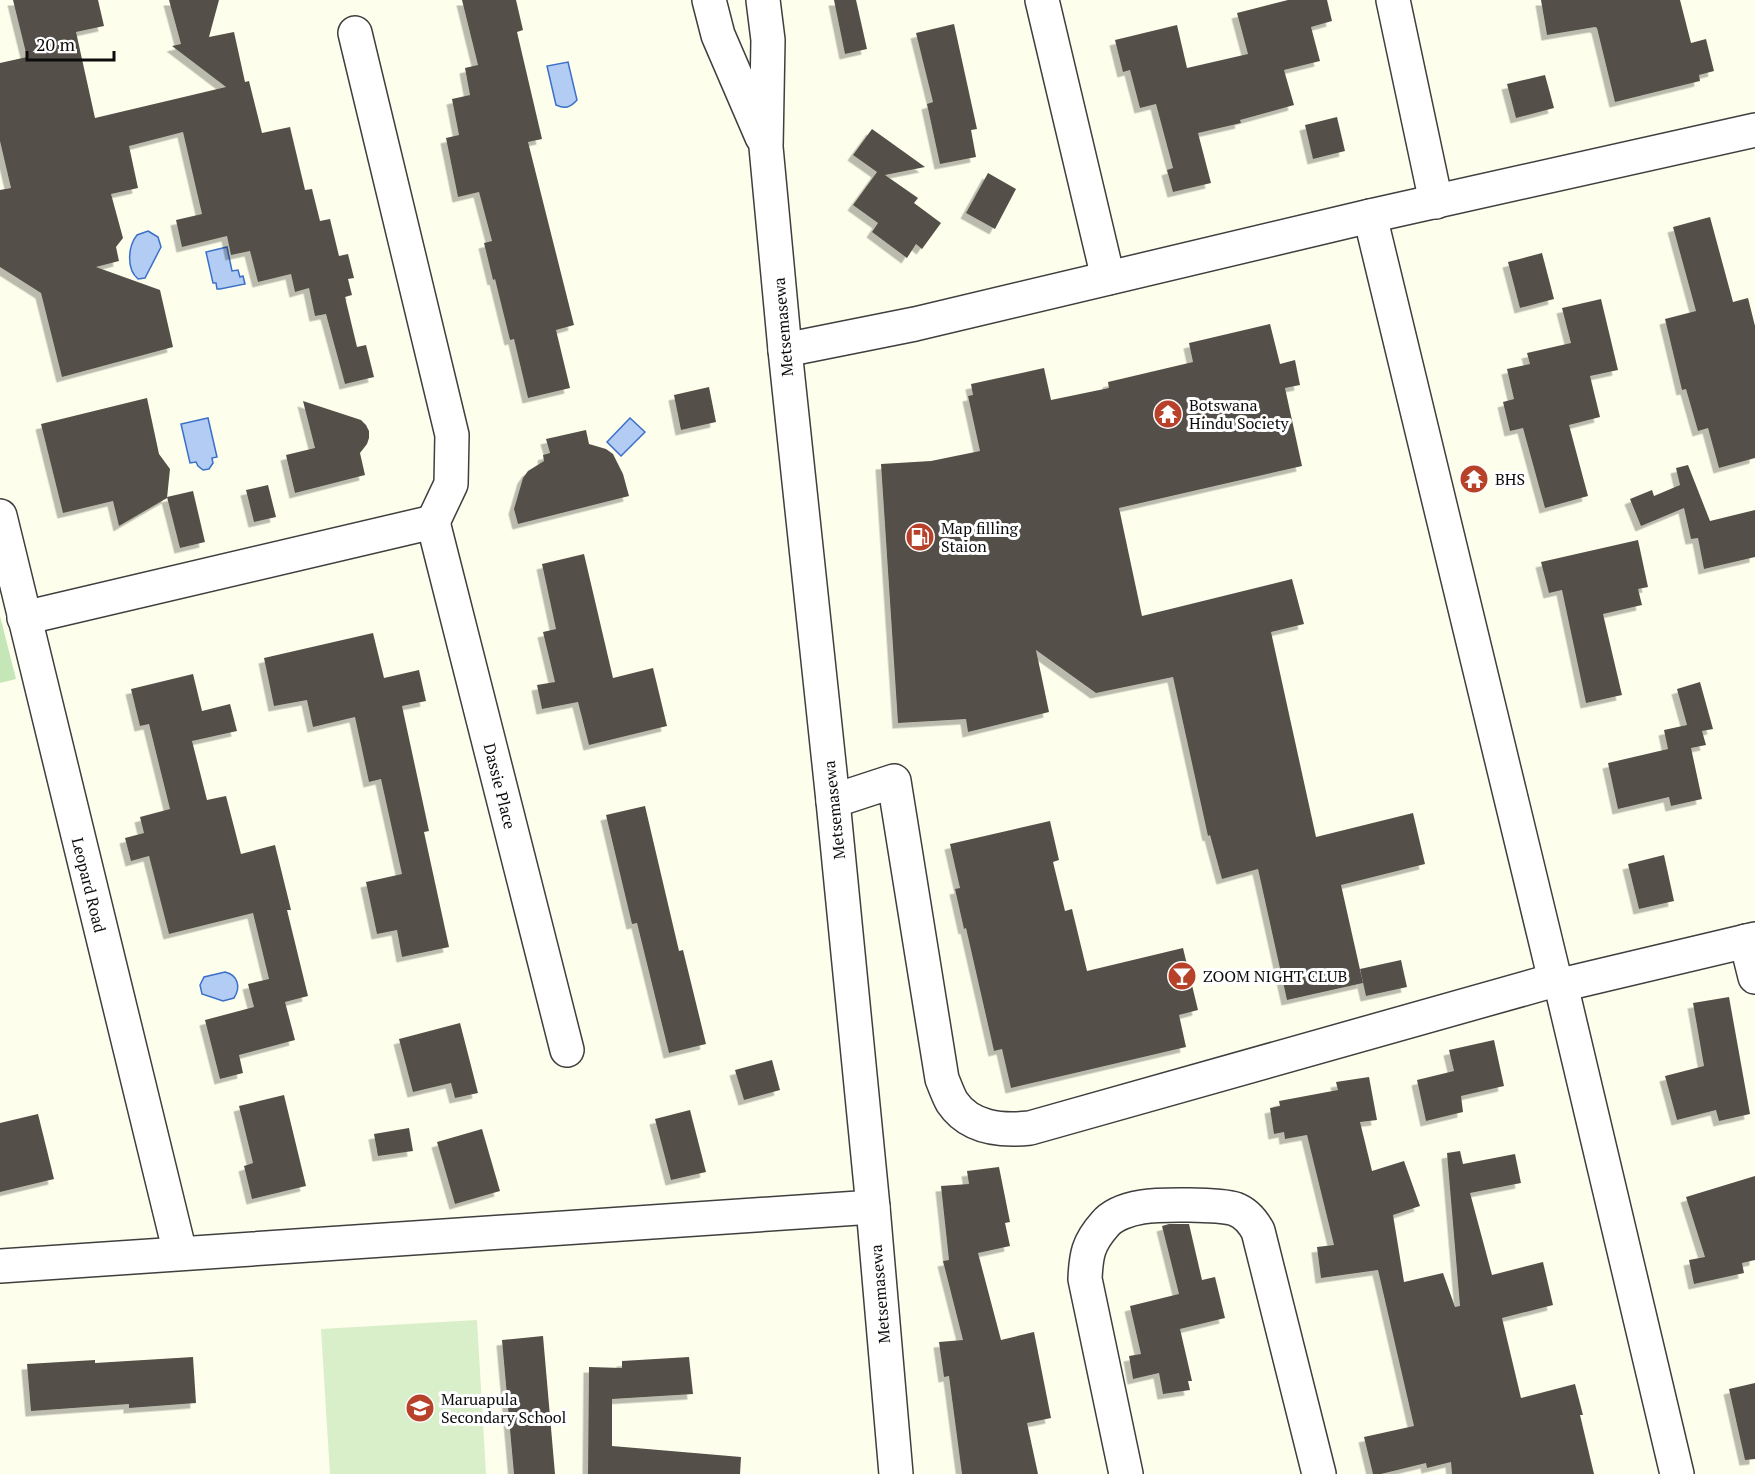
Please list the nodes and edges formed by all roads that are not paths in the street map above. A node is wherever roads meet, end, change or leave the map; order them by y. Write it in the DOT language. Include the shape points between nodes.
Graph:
graph roads {
  1 [pos="709,0"];
  2 [pos="762,0"];
  3 [pos="1042,0"];
  4 [pos="1393,0"];
  5 [pos="355,33"];
  6 [pos="1755,130"];
  7 [pos="766,147"];
  8 [pos="1436,202"];
  9 [pos="1370,216"];
  10 [pos="1108,278"];
  11 [pos="785,350"];
  12 [pos="0,516"];
  13 [pos="434,522"];
  14 [pos="24,618"];
  15 [pos="833,801"];
  16 [pos="1750,940"];
  17 [pos="1755,977"];
  18 [pos="1558,983"];
  19 [pos="567,1050"];
  20 [pos="873,1207"];
  21 [pos="180,1253"];
  22 [pos="0,1266"];
  23 [pos="896,1474"];
  24 [pos="1126,1474"];
  25 [pos="1319,1474"];
  26 [pos="1677,1474"];
  1 -- 7 [label="street, Metsemasewa" via="717,35"];
  2 -- 7 [label="street, Metsemasewa" via="768,40"];
  3 -- 10 [label="street"];
  4 -- 8 [label="street"];
  5 -- 13 [label="street" via="452,435 451,484"];
  6 -- 8 [label="street"];
  7 -- 11 [label="street, Metsemasewa"];
  8 -- 9 [label="street"];
  9 -- 10 [label="street"];
  9 -- 18 [label="street"];
  10 -- 11 [label="street"];
  11 -- 15 [label="street, Metsemasewa"];
  12 -- 14 [label="street, Leopard Road"];
  13 -- 14 [label="street"];
  13 -- 19 [label="street, Dassie Place"];
  14 -- 21 [label="street, Leopard Road"];
  15 -- 18 [label="street" via="894,782 942,1079 961,1112 996,1129 1030,1128"];
  15 -- 20 [label="street, Metsemasewa"];
  16 -- 17 [label="street"];
  16 -- 18 [label="street"];
  18 -- 26 [label="street"];
  20 -- 21 [label="street"];
  20 -- 23 [label="street, Metsemasewa"];
  21 -- 22 [label="street"];
  24 -- 25 [label="street" via="1085,1279 1086,1253 1105,1223 1118,1215 1143,1207 1197,1206 1236,1209 1251,1219 1258,1231"];
}
